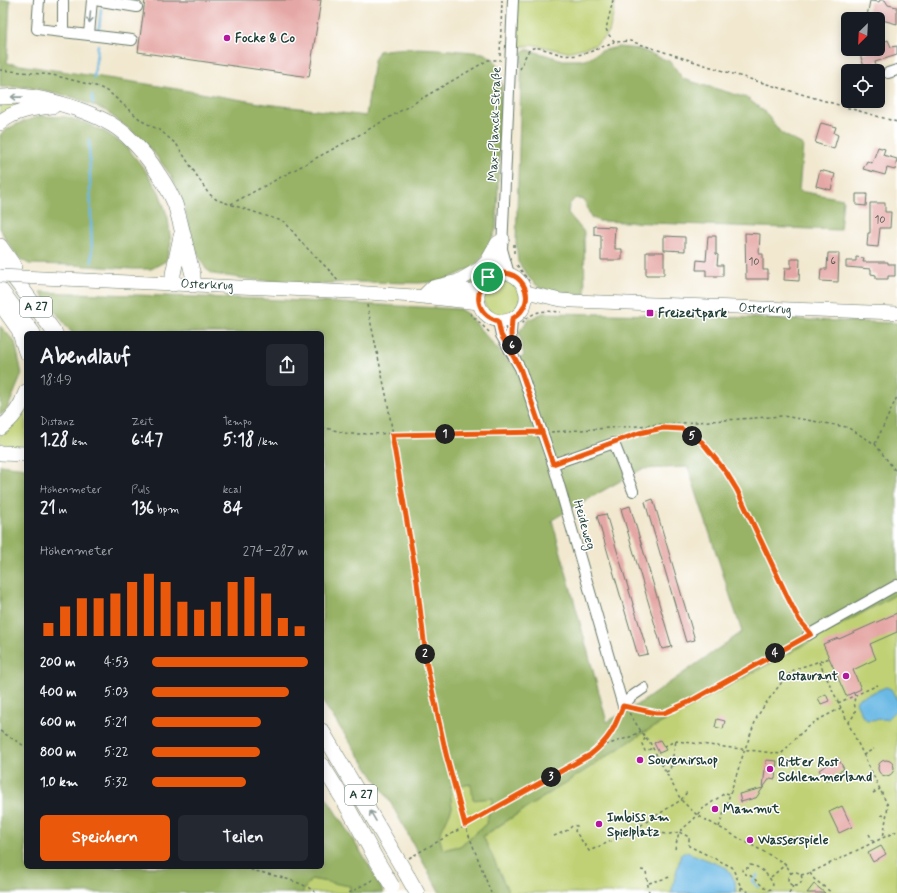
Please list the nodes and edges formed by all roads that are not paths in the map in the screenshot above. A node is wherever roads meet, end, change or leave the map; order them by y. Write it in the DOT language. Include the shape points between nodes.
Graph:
graph roads {
  1 [pos="39,0"];
  2 [pos="63,0"];
  3 [pos="92,0"];
  4 [pos="95,0"];
  5 [pos="513,0"];
  6 [pos="137,7"];
  7 [pos="63,32"];
  8 [pos="89,34"];
  9 [pos="132,40"];
  10 [pos="0,97"];
  11 [pos="61,105"];
  12 [pos="0,123"];
  13 [pos="182,233"];
  14 [pos="506,244"];
  15 [pos="0,246"];
  16 [pos="0,259"];
  17 [pos="513,269"];
  18 [pos="494,274"];
  19 [pos="0,276"];
  20 [pos="16,281"];
  21 [pos="173,284"];
  22 [pos="193,285"];
  23 [pos="528,287"];
  24 [pos="0,289"];
  25 [pos="480,289"];
  26 [pos="419,295"];
  27 [pos="0,303"];
  28 [pos="479,303"];
  29 [pos="525,306"];
  30 [pos="562,306"];
  31 [pos="897,313"];
  32 [pos="498,321"];
  33 [pos="516,323"];
  34 [pos="32,331"];
  35 [pos="54,331"];
  36 [pos="24,346"];
  37 [pos="512,353"];
  38 [pos="24,397"];
  39 [pos="0,428"];
  40 [pos="0,453"];
  41 [pos="24,454"];
  42 [pos="553,464"];
  43 [pos="633,491"];
  44 [pos="897,585"];
  45 [pos="810,634"];
  46 [pos="644,688"];
  47 [pos="324,734"];
  48 [pos="324,768"];
  49 [pos="394,889"];
  50 [pos="417,893"];
  1 -- 7 [label="street" via="37,29"];
  2 -- 7 [label="street"];
  3 -- 8 [label="street, one-way"];
  4 -- 6 [label="street"];
  5 -- 14 [label="street, Max-Planck-Straße"];
  7 -- 8 [label="street"];
  8 -- 9 [label="street"];
  11 -- 10 [label="highway, one-way" via="22,96"];
  11 -- 12 [label="highway" via="24,110"];
  11 -- 13 [label="highway" via="94,115 125,134 140,149 164,183 174,204"];
  13 -- 21 [label="highway"];
  13 -- 22 [label="highway" via="193,275"];
  14 -- 17 [label="street, Max-Planck-Straße"];
  14 -- 18 [label="street, Max-Planck-Straße"];
  14 -- 26 [label="main road" via="497,243 487,261 479,269 458,281 432,287"];
  15 -- 20 [label="highway" via="13,264"];
  16 -- 20 [label="highway, A 27"];
  17 -- 18 [label="main road"];
  17 -- 23 [label="main road"];
  18 -- 25 [label="main road" via="488,277"];
  19 -- 21 [label="main road, Osterkrug, bridge"];
  20 -- 35 [label="highway, A 27"];
  21 -- 22 [label="main road, Osterkrug"];
  22 -- 26 [label="main road, Osterkrug"];
  23 -- 29 [label="main road"];
  23 -- 30 [label="main road, Osterkrug"];
  24 -- 34 [label="highway, A 27"];
  25 -- 26 [label="main road, Osterkrug"];
  25 -- 28 [label="main road"];
  26 -- 28 [label="main road, Osterkrug"];
  27 -- 36 [label="highway" via="19,330"];
  28 -- 32 [label="main road" via="484,313"];
  29 -- 30 [label="main road, Osterkrug"];
  29 -- 33 [label="main road"];
  30 -- 31 [label="main road, Osterkrug" via="629,304"];
  32 -- 33 [label="main road"];
  32 -- 37 [label="street, Heideweg" via="501,335"];
  33 -- 37 [label="street, Heideweg" via="511,333"];
  37 -- 42 [label="street, Heideweg" via="520,368"];
  38 -- 39 [label="highway" via="15,414"];
  40 -- 41 [label="highway"];
  42 -- 43 [label="street" via="614,443"];
  42 -- 46 [label="street, Heideweg" via="623,706 630,697"];
  44 -- 45 [label="street"];
  50 -- 47 [label="highway, A 27, one-way, bridge"];
  48 -- 49 [label="highway, A 27, bridge"];
}
